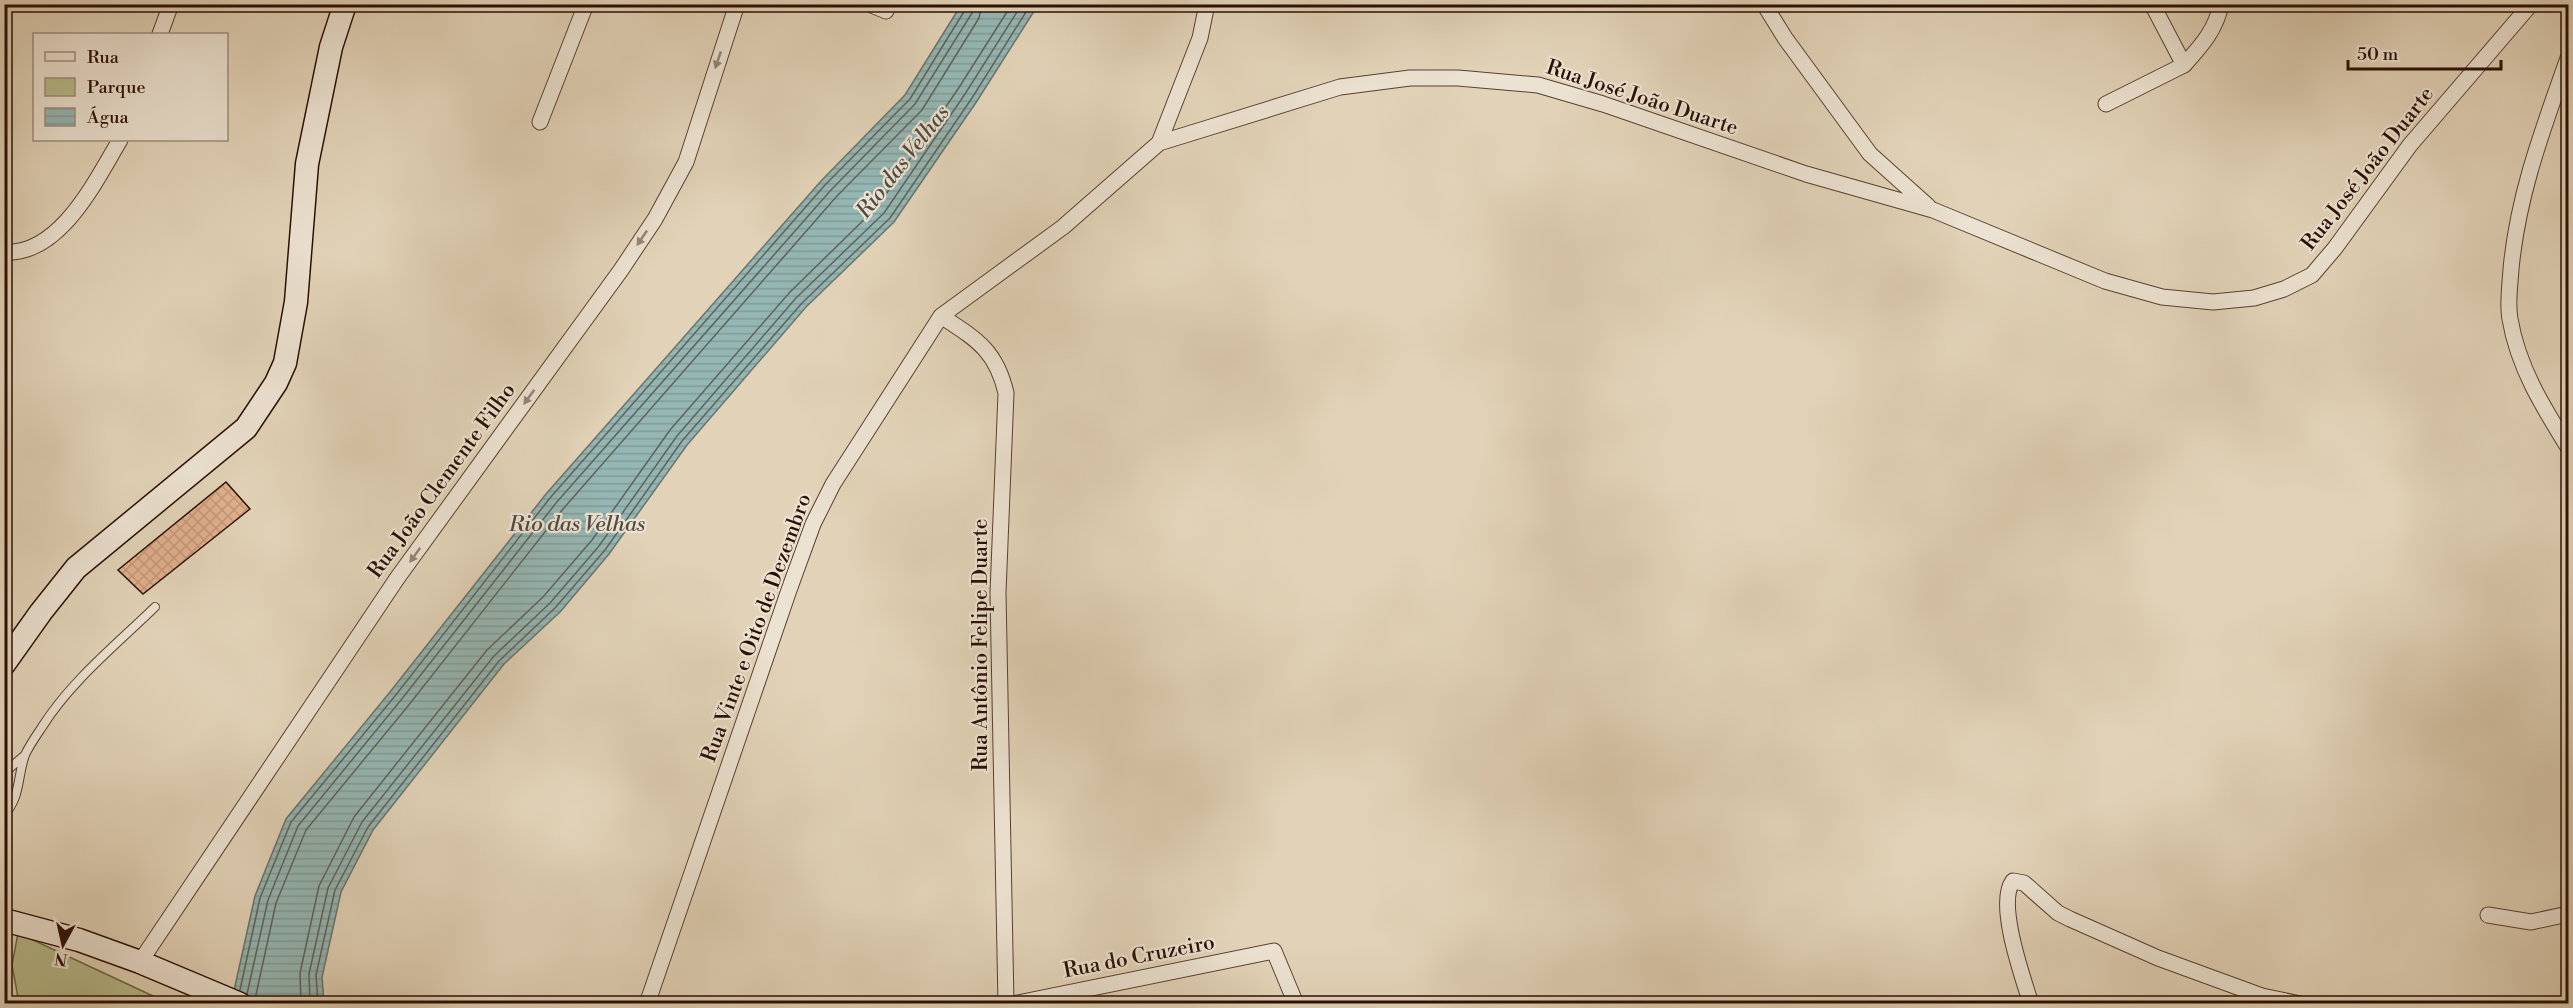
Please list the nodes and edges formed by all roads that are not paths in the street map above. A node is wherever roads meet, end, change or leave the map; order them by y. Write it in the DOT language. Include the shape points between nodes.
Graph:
graph roads {
  1 [pos="171,4"];
  2 [pos="345,4"];
  3 [pos="586,4"];
  4 [pos="737,4"];
  5 [pos="868,4"];
  6 [pos="1207,4"];
  7 [pos="1764,4"];
  8 [pos="2152,4"];
  9 [pos="2221,4"];
  10 [pos="2532,4"];
  11 [pos="886,11"];
  12 [pos="160,33"];
  13 [pos="2568,58"];
  14 [pos="2184,65"];
  15 [pos="2106,104"];
  16 [pos="540,122"];
  17 [pos="119,141"];
  18 [pos="1159,143"];
  19 [pos="1933,210"];
  20 [pos="4,252"];
  21 [pos="941,315"];
  22 [pos="2568,447"];
  23 [pos="155,607"];
  24 [pos="4,664"];
  25 [pos="25,755"];
  26 [pos="4,773"];
  27 [pos="4,815"];
  28 [pos="2568,914"];
  29 [pos="2488,915"];
  30 [pos="4,920"];
  31 [pos="140,962"];
  32 [pos="240,1004"];
  33 [pos="647,1004"];
  34 [pos="1006,1004"];
  35 [pos="1013,1004"];
  36 [pos="1296,1004"];
  37 [pos="2031,1004"];
  38 [pos="2300,1004"];
  1 -- 12 [label="street"];
  2 -- 24 [label="main road" via="331,47 307,164 296,302 285,363 276,383 246,428 76,568"];
  3 -- 16 [label="street"];
  4 -- 31 [label="street, Rua João Clemente Filho, one-way" via="686,162 655,219 398,577"];
  5 -- 11 [label="street"];
  6 -- 18 [label="street, Rua Vinte e Oito de Dezembro" via="1200,38"];
  7 -- 19 [label="street, Rua José João Duarte" via="1870,154"];
  8 -- 14 [label="street"];
  9 -- 14 [label="street" via="2205,42"];
  10 -- 19 [label="street, Rua José João Duarte" via="2410,145 2312,275 2284,289 2254,298 2213,302 2162,297 2105,281"];
  13 -- 22 [label="street" via="2526,182 2509,296 2512,329 2525,373"];
  14 -- 15 [label="street"];
  17 -- 20 [label="street" via="85,198 63,225 44,242 15,253"];
  18 -- 19 [label="street, Rua José João Duarte" via="1340,87 1410,78 1458,78 1538,85 1806,174"];
  18 -- 21 [label="street, Rua Vinte e Oito de Dezembro" via="1063,227"];
  21 -- 33 [label="street, Rua Vinte e Oito de Dezembro" via="833,483 813,524"];
  21 -- 34 [label="street, Rua Antônio Felipe Duarte" via="994,358 1006,393 998,593"];
  23 -- 25 [label="lane" via="65,695"];
  25 -- 26 [label="lane"];
  25 -- 27 [label="lane" via="19,790"];
  28 -- 29 [label="street" via="2531,922"];
  30 -- 31 [label="main road" via="79,940"];
  31 -- 32 [label="main road"];
  35 -- 36 [label="street, Rua do Cruzeiro" via="1274,951"];
  37 -- 38 [label="street" via="2009,924 2009,887 2018,880 2070,920 2262,996"];
}
